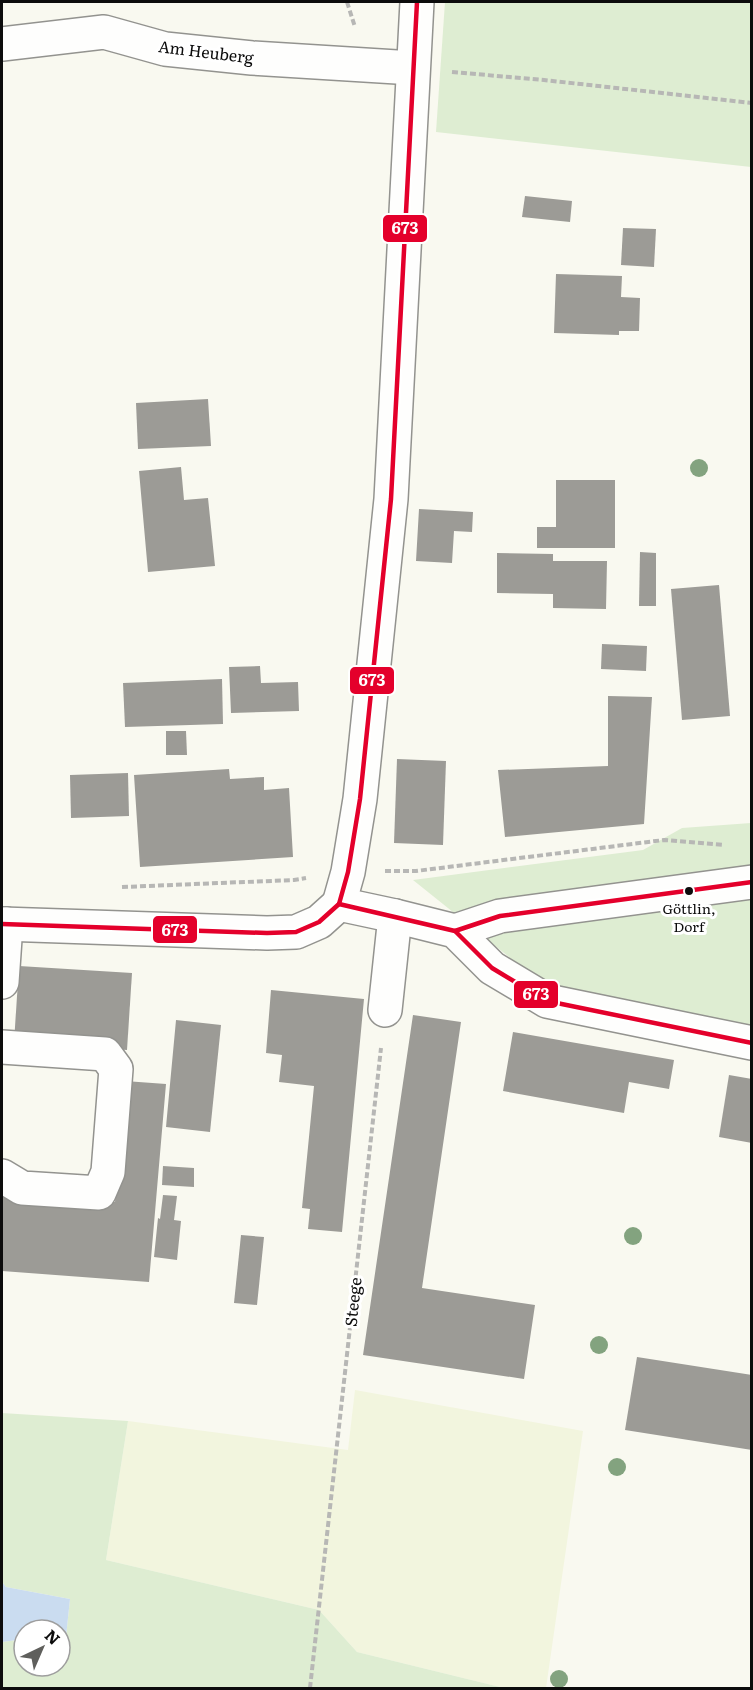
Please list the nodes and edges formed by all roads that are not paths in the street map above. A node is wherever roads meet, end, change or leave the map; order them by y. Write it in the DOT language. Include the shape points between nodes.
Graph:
graph roads {
  1 [pos="417,2"];
  2 [pos="2,44"];
  3 [pos="413,69"];
  4 [pos="752,882"];
  5 [pos="339,904"];
  6 [pos="395,916"];
  7 [pos="4,924"];
  8 [pos="455,931"];
  9 [pos="2,982"];
  10 [pos="385,1010"];
  11 [pos="752,1043"];
  12 [pos="2,1047"];
  13 [pos="2,1176"];
  1 -- 3 [label="street"];
  2 -- 3 [label="street, Am Heuberg" via="104,32 165,49"];
  3 -- 5 [label="street" via="391,499 360,800"];
  4 -- 8 [label="street" via="500,916"];
  5 -- 6 [label="street"];
  5 -- 7 [label="street" via="319,922 296,932"];
  6 -- 8 [label="street"];
  6 -- 10 [label="street"];
  7 -- 9 [label="street"];
  8 -- 11 [label="street" via="492,968 547,1001"];
  12 -- 13 [label="street" via="105,1054 116,1069 108,1172 99,1193 22,1188"];
}
